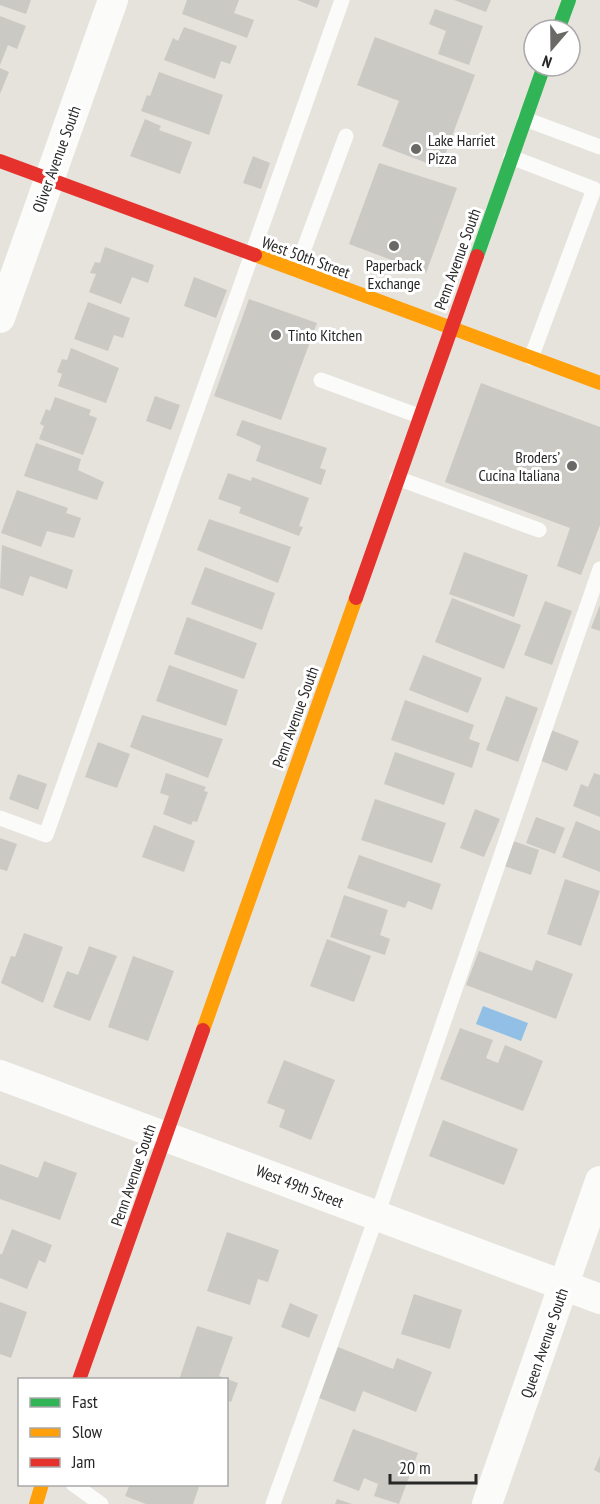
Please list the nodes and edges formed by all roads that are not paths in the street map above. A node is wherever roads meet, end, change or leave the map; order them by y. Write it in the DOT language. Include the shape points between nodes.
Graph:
graph roads {
  1 [pos="113,0"];
  2 [pos="342,0"];
  3 [pos="569,0"];
  4 [pos="562,18"];
  5 [pos="540,78"];
  6 [pos="525,119"];
  7 [pos="346,136"];
  8 [pos="600,147"];
  9 [pos="511,157"];
  10 [pos="0,161"];
  11 [pos="49,179"];
  12 [pos="251,254"];
  13 [pos="296,270"];
  14 [pos="0,318"];
  15 [pos="451,328"];
  16 [pos="531,358"];
  17 [pos="321,380"];
  18 [pos="600,383"];
  19 [pos="420,416"];
  20 [pos="397,478"];
  21 [pos="539,530"];
  22 [pos="600,569"];
  23 [pos="0,818"];
  24 [pos="0,1075"];
  25 [pos="164,1135"];
  26 [pos="600,1181"];
  27 [pos="377,1215"];
  28 [pos="564,1285"];
  29 [pos="600,1299"];
  30 [pos="80,1378"];
  31 [pos="42,1486"];
  32 [pos="74,1486"];
  33 [pos="36,1504"];
  34 [pos="101,1504"];
  35 [pos="273,1504"];
  36 [pos="487,1504"];
  1 -- 11 [label="street, Oliver Avenue South"];
  2 -- 12 [label="lane"];
  3 -- 4 [label="street"];
  5 -- 6 [label="street, Penn Avenue South"];
  6 -- 8 [label="lane"];
  6 -- 9 [label="street, Penn Avenue South"];
  7 -- 13 [label="lane"];
  9 -- 15 [label="street, Penn Avenue South"];
  9 -- 16 [label="lane" via="594,189"];
  10 -- 11 [label="street, West 50th Street"];
  11 -- 12 [label="street, West 50th Street"];
  11 -- 14 [label="street, Oliver Avenue South"];
  12 -- 13 [label="street, West 50th Street"];
  12 -- 23 [label="lane" via="46,835"];
  13 -- 15 [label="street, West 50th Street"];
  15 -- 16 [label="street, West 50th Street"];
  15 -- 19 [label="street, Penn Avenue South"];
  16 -- 18 [label="street, West 50th Street"];
  17 -- 19 [label="lane"];
  19 -- 20 [label="street, Penn Avenue South"];
  20 -- 21 [label="lane"];
  20 -- 25 [label="street, Penn Avenue South"];
  22 -- 27 [label="lane"];
  24 -- 25 [label="street, West 49th Street"];
  25 -- 27 [label="street, West 49th Street"];
  25 -- 30 [label="street, Penn Avenue South"];
  26 -- 28 [label="street, Queen Avenue South"];
  27 -- 28 [label="street, West 49th Street"];
  27 -- 35 [label="lane"];
  28 -- 29 [label="street, West 49th Street"];
  28 -- 36 [label="street, Queen Avenue South"];
  31 -- 33 [label="street"];
  32 -- 34 [label="lane"];
}
